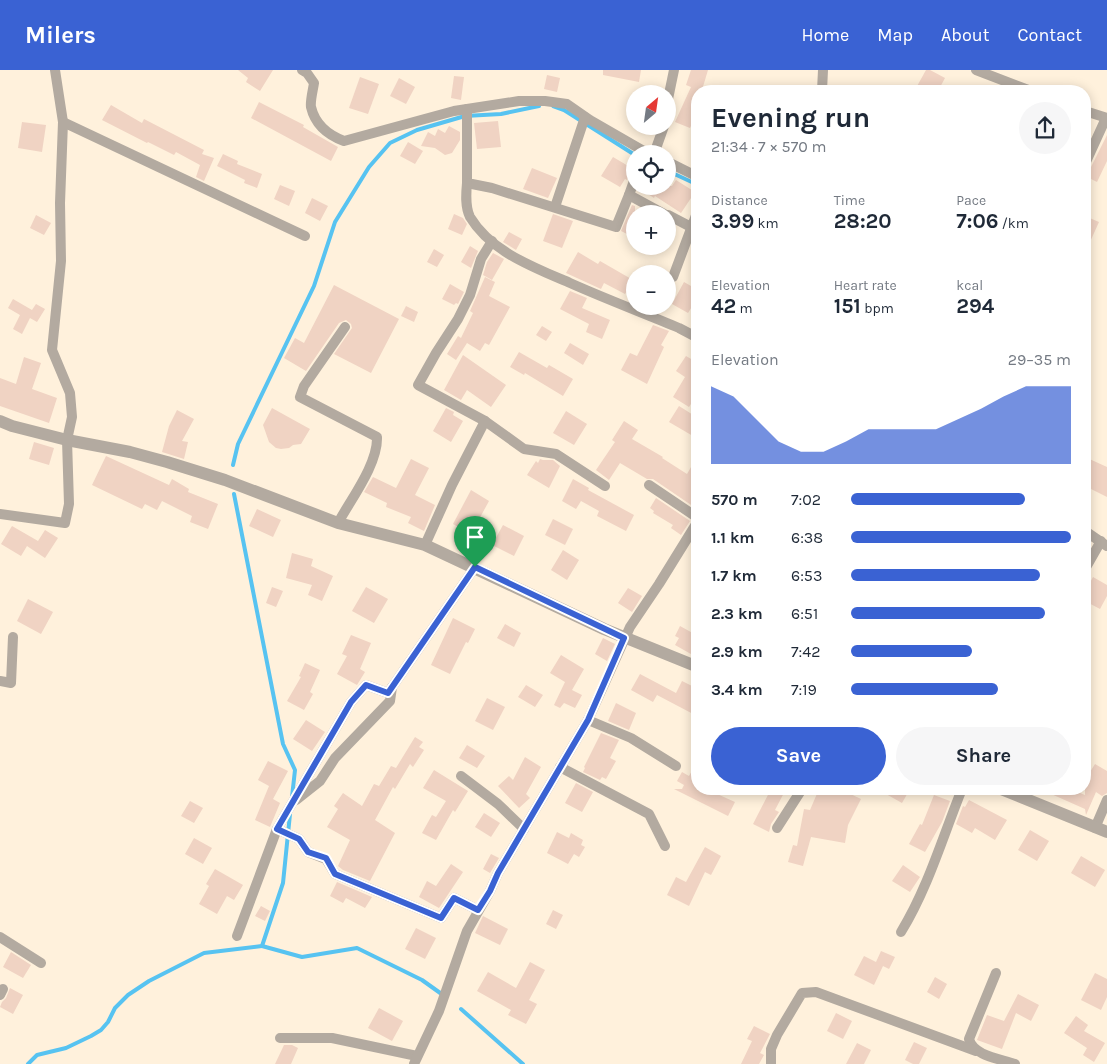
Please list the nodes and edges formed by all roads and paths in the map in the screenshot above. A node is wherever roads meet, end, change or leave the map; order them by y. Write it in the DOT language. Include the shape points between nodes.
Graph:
graph roads {
  1 [pos="55,70"];
  2 [pos="302,70"];
  3 [pos="674,70"];
  4 [pos="822,70"];
  5 [pos="976,70"];
  6 [pos="671,85"];
  7 [pos="822,85"];
  8 [pos="1015,85"];
  9 [pos="1091,112"];
  10 [pos="468,115"];
  11 [pos="1107,118"];
  12 [pos="584,121"];
  13 [pos="63,122"];
  14 [pos="633,145"];
  15 [pos="1091,151"];
  16 [pos="676,166"];
  17 [pos="691,174"];
  18 [pos="467,184"];
  19 [pos="629,196"];
  20 [pos="648,205"];
  21 [pos="554,207"];
  22 [pos="676,219"];
  23 [pos="691,227"];
  24 [pos="305,236"];
  25 [pos="492,241"];
  26 [pos="676,270"];
  27 [pos="345,326"];
  28 [pos="691,334"];
  29 [pos="0,421"];
  30 [pos="485,422"];
  31 [pos="67,440"];
  32 [pos="648,485"];
  33 [pos="605,486"];
  34 [pos="0,514"];
  35 [pos="691,514"];
  36 [pos="338,522"];
  37 [pos="691,531"];
  38 [pos="1091,534"];
  39 [pos="1104,544"];
  40 [pos="425,545"];
  41 [pos="1091,561"];
  42 [pos="475,567"];
  43 [pos="12,638"];
  44 [pos="624,638"];
  45 [pos="691,664"];
  46 [pos="0,681"];
  47 [pos="392,687"];
  48 [pos="588,720"];
  49 [pos="676,766"];
  50 [pos="560,767"];
  51 [pos="461,776"];
  52 [pos="798,795"];
  53 [pos="960,795"];
  54 [pos="1016,795"];
  55 [pos="1107,800"];
  56 [pos="291,804"];
  57 [pos="777,828"];
  58 [pos="277,829"];
  59 [pos="524,829"];
  60 [pos="1101,830"];
  61 [pos="665,846"];
  62 [pos="478,910"];
  63 [pos="901,932"];
  64 [pos="237,936"];
  65 [pos="0,937"];
  66 [pos="41,963"];
  67 [pos="996,973"];
  68 [pos="280,1038"];
  69 [pos="976,1050"];
  70 [pos="415,1060"];
  71 [pos="770,1064"];
  72 [pos="1015,1064"];
  1 -- 13 [label="street"];
  2 -- 10 [label="street" via="314,83 311,106 321,127 332,137 344,141 454,111"];
  3 -- 6 [label="street"];
  4 -- 7 [label="street"];
  5 -- 8 [label="street"];
  9 -- 11 [label="street"];
  10 -- 12 [label="street" via="519,101 545,101 567,104"];
  10 -- 18 [label="street"];
  11 -- 15 [label="street"];
  12 -- 14 [label="street"];
  12 -- 21 [label="street"];
  13 -- 24 [label="street"];
  13 -- 31 [label="street" via="62,260 52,350 70,393 72,417"];
  16 -- 17 [label="street"];
  18 -- 21 [label="street" via="492,188"];
  18 -- 25 [label="street" via="470,216"];
  19 -- 20 [label="street"];
  19 -- 21 [label="street" via="616,227"];
  22 -- 23 [label="street"];
  23 -- 26 [label="street"];
  25 -- 28 [label="street" via="507,253 554,276"];
  25 -- 30 [label="street" via="481,259 470,295 458,319 418,385"];
  27 -- 36 [label="street" via="304,386 300,397 378,437 378,447 366,474"];
  29 -- 31 [label="street"];
  30 -- 33 [label="street" via="524,449 556,454"];
  30 -- 40 [label="street"];
  31 -- 34 [label="street" via="69,504 65,523"];
  31 -- 36 [label="street" via="130,452 225,480"];
  32 -- 35 [label="street"];
  36 -- 40 [label="street"];
  37 -- 44 [label="street"];
  38 -- 39 [label="street"];
  39 -- 41 [label="street"];
  40 -- 42 [label="street"];
  42 -- 44 [label="street"];
  42 -- 47 [label="street"];
  43 -- 46 [label="street" via="11,683"];
  44 -- 45 [label="street"];
  44 -- 48 [label="street"];
  47 -- 56 [label="street" via="390,701 335,758 320,781"];
  47 -- 56 [label="street" via="388,693 366,685 351,702"];
  48 -- 49 [label="street" via="631,738"];
  48 -- 50 [label="street"];
  50 -- 59 [label="street"];
  50 -- 61 [label="street" via="649,814"];
  51 -- 59 [label="street"];
  52 -- 57 [label="street"];
  53 -- 63 [label="street" via="930,873"];
  54 -- 60 [label="street"];
  55 -- 60 [label="street"];
  56 -- 58 [label="street"];
  58 -- 62 [label="street" via="299,839 308,852 326,858 335,874 441,918 454,898"];
  58 -- 64 [label="street"];
  59 -- 62 [label="street"];
  62 -- 70 [label="street" via="466,931 442,1002"];
  65 -- 66 [label="street"];
  67 -- 69 [label="street" via="969,1039"];
  68 -- 70 [label="street" via="332,1038"];
  69 -- 71 [label="street" via="816,992 802,992 774,1042"];
  69 -- 72 [label="street"];
}
